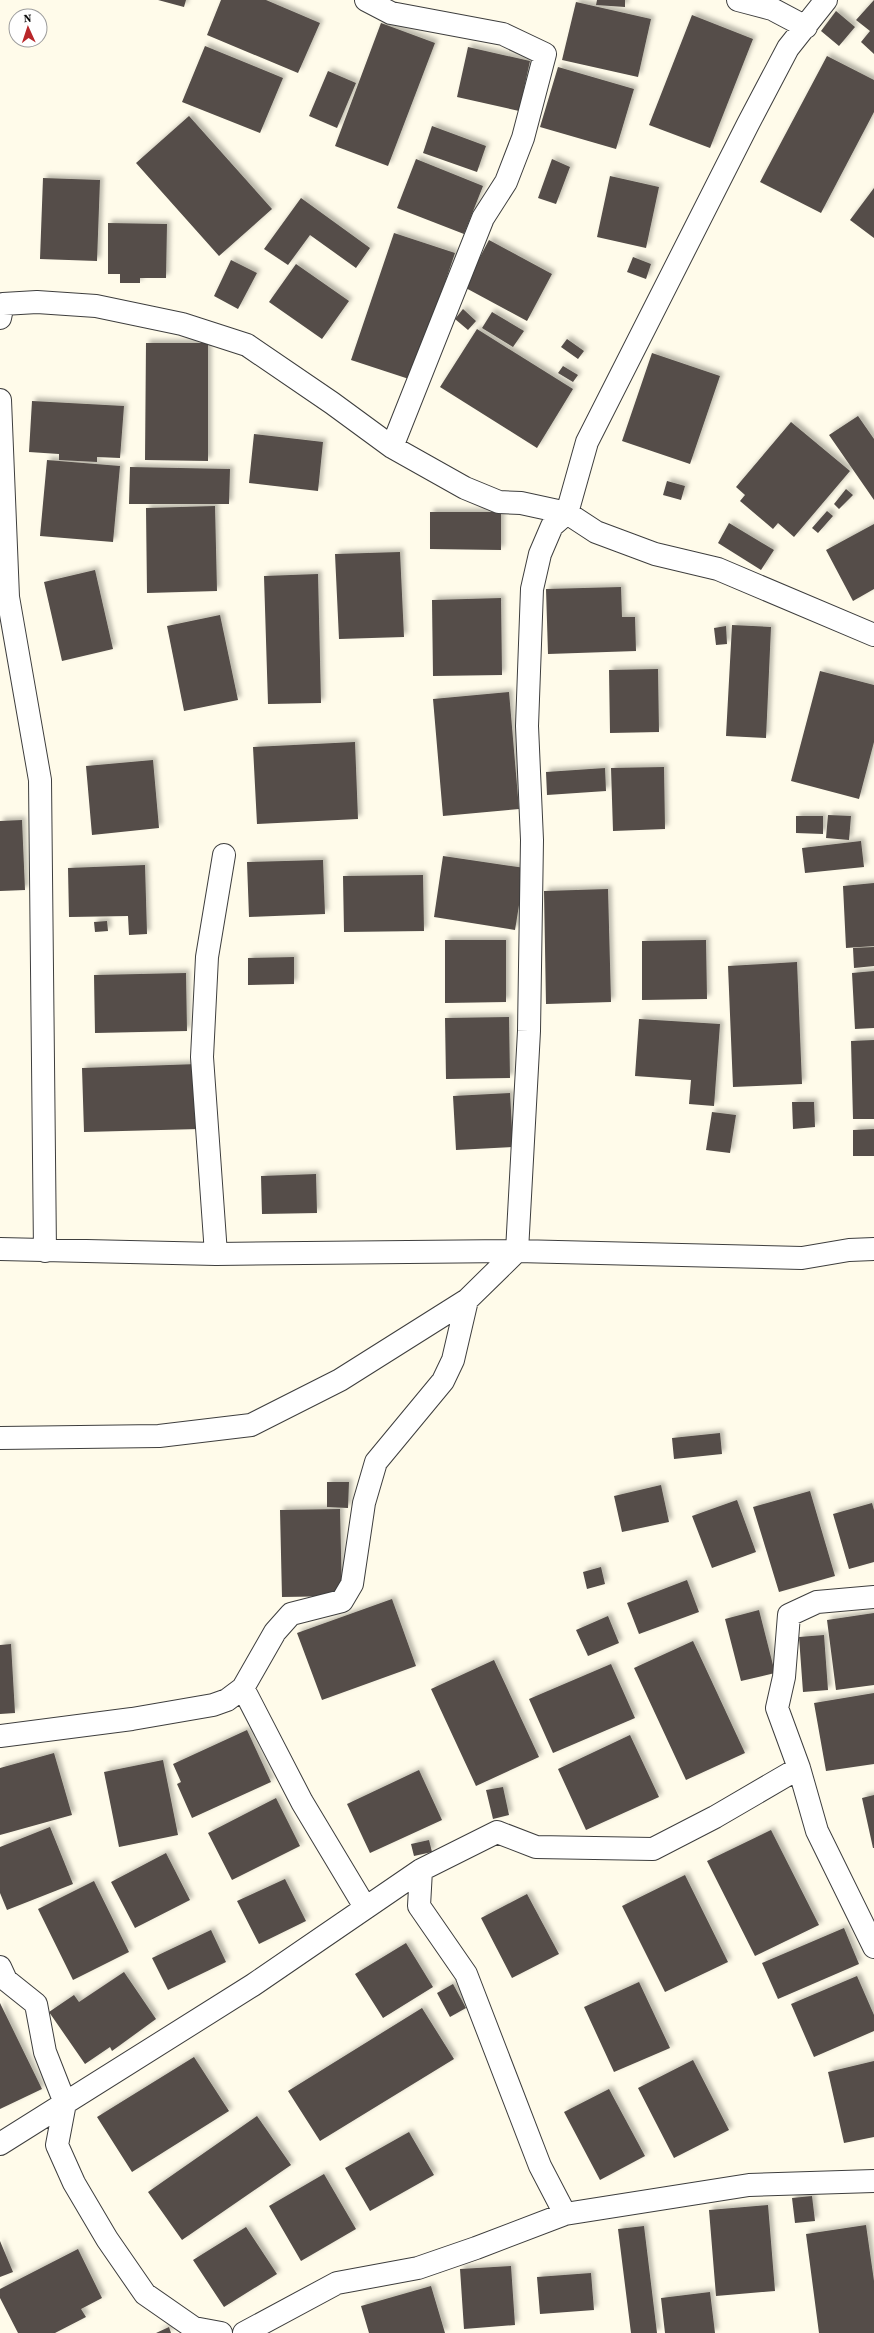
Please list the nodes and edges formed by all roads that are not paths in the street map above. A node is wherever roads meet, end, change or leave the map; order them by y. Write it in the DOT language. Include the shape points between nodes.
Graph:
graph roads {
  1 [pos="366,0"];
  2 [pos="738,0"];
  3 [pos="826,0"];
  4 [pos="806,27"];
  5 [pos="0,318"];
  6 [pos="0,400"];
  7 [pos="392,447"];
  8 [pos="567,513"];
  9 [pos="3,535"];
  10 [pos="874,635"];
  11 [pos="224,855"];
  12 [pos="0,1249"];
  13 [pos="874,1250"];
  14 [pos="45,1251"];
  15 [pos="517,1251"];
  16 [pos="216,1254"];
  17 [pos="467,1300"];
  18 [pos="0,1438"];
  19 [pos="874,1597"];
  20 [pos="243,1688"];
  21 [pos="0,1736"];
  22 [pos="799,1768"];
  23 [pos="421,1870"];
  24 [pos="365,1907"];
  25 [pos="869,1924"];
  26 [pos="874,1947"];
  27 [pos="0,1967"];
  28 [pos="64,2104"];
  29 [pos="0,2144"];
  30 [pos="874,2181"];
  31 [pos="564,2214"];
  32 [pos="196,2330"];
  33 [pos="221,2333"];
  34 [pos="244,2333"];
  1 -- 7 [label="street" via="391,13 502,34 545,54 523,138 506,182 483,218"];
  2 -- 4 [label="street" via="772,9"];
  3 -- 4 [label="street"];
  4 -- 8 [label="street" via="788,48 590,435"];
  5 -- 7 [label="street" via="4,304 37,302 96,306 197,328 247,345"];
  6 -- 9 [label="street"];
  7 -- 8 [label="street" via="465,488 499,502 521,503"];
  8 -- 10 [label="street" via="596,532 655,554 718,569"];
  8 -- 15 [label="street" via="552,526 540,554 532,588 526,726 532,840 529,1031"];
  9 -- 14 [label="street" via="8,597 40,780"];
  11 -- 16 [label="street" via="207,957 202,1057"];
  12 -- 14 [label="street"];
  13 -- 15 [label="street" via="849,1250 802,1258"];
  14 -- 16 [label="street"];
  15 -- 16 [label="street"];
  15 -- 17 [label="street"];
  17 -- 18 [label="street" via="340,1380 250,1425 159,1436"];
  17 -- 20 [label="street" via="453,1360 443,1381 376,1462 364,1503 352,1584 342,1600 291,1614 275,1632"];
  19 -- 22 [label="street" via="817,1602 788,1615 784,1677 777,1708"];
  20 -- 21 [label="street" via="227,1700 213,1705 132,1719"];
  20 -- 24 [label="street" via="302,1802"];
  22 -- 23 [label="street" via="715,1817 653,1849 536,1847 497,1832"];
  22 -- 25 [label="street" via="817,1831"];
  23 -- 24 [label="street"];
  23 -- 31 [label="street" via="419,1906 466,1974 540,2166"];
  24 -- 28 [label="street" via="253,1985"];
  25 -- 26 [label="street"];
  27 -- 28 [label="street" via="6,1980 36,2004 45,2052"];
  28 -- 29 [label="street"];
  28 -- 32 [label="street" via="58,2145 74,2182 107,2239 145,2294"];
  30 -- 31 [label="street" via="750,2185"];
  31 -- 34 [label="street" via="418,2268 337,2284"];
  32 -- 33 [label="street"];
}
